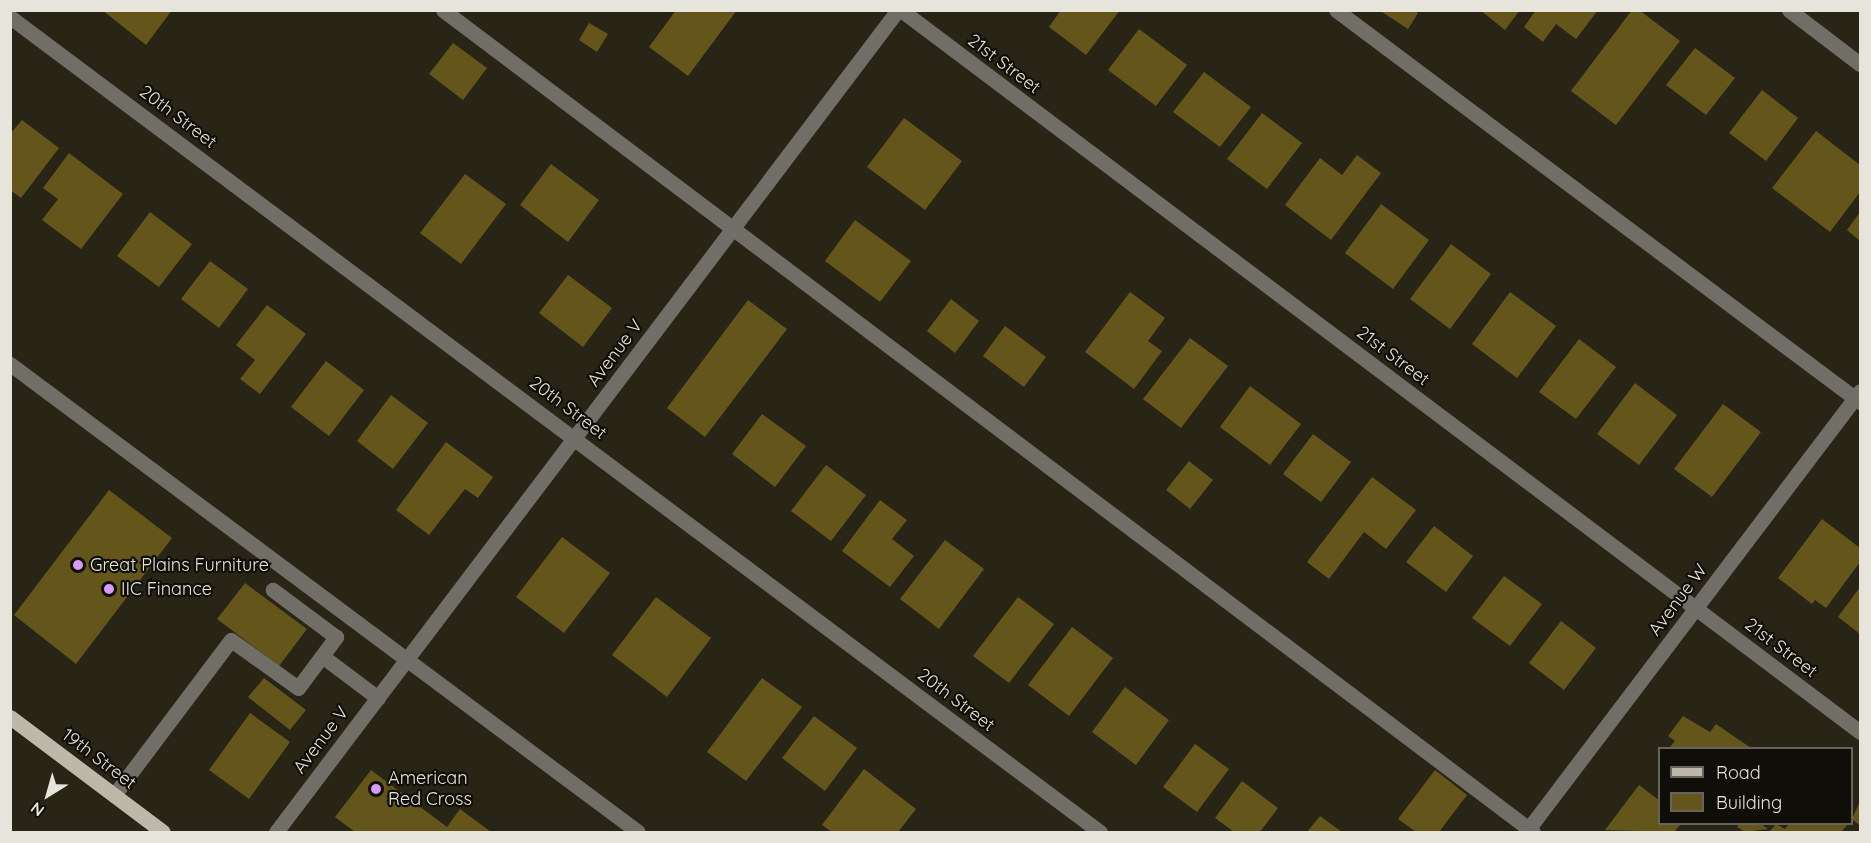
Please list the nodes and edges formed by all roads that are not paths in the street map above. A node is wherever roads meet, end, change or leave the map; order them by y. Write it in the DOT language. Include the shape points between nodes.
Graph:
graph roads {
  1 [pos="443,10"];
  2 [pos="899,10"];
  3 [pos="1336,10"];
  4 [pos="1789,10"];
  5 [pos="10,17"];
  6 [pos="1860,64"];
  7 [pos="734,228"];
  8 [pos="10,364"];
  9 [pos="1859,397"];
  10 [pos="576,438"];
  11 [pos="273,590"];
  12 [pos="1696,608"];
  13 [pos="322,656"];
  14 [pos="407,658"];
  15 [pos="378,698"];
  16 [pos="10,717"];
  17 [pos="1860,732"];
  18 [pos="114,795"];
  19 [pos="1530,831"];
  20 [pos="163,832"];
  21 [pos="276,832"];
  22 [pos="638,832"];
  23 [pos="1100,832"];
  1 -- 7 [label="street"];
  2 -- 7 [label="street, Avenue V"];
  2 -- 12 [label="street, 21st Street"];
  3 -- 9 [label="street"];
  4 -- 6 [label="street"];
  5 -- 10 [label="street, 20th Street"];
  7 -- 10 [label="street, Avenue V"];
  7 -- 19 [label="street"];
  8 -- 14 [label="street"];
  9 -- 12 [label="street, Avenue W"];
  10 -- 14 [label="street, Avenue V"];
  10 -- 23 [label="street, 20th Street"];
  11 -- 13 [label="street" via="336,637"];
  12 -- 17 [label="street, 21st Street"];
  12 -- 19 [label="street, Avenue W"];
  13 -- 15 [label="street"];
  13 -- 18 [label="street" via="298,688 231,640"];
  14 -- 15 [label="street, Avenue V"];
  14 -- 22 [label="street"];
  15 -- 21 [label="street, Avenue V"];
  16 -- 18 [label="main road, 19th Street"];
  18 -- 20 [label="main road, 19th Street"];
}
